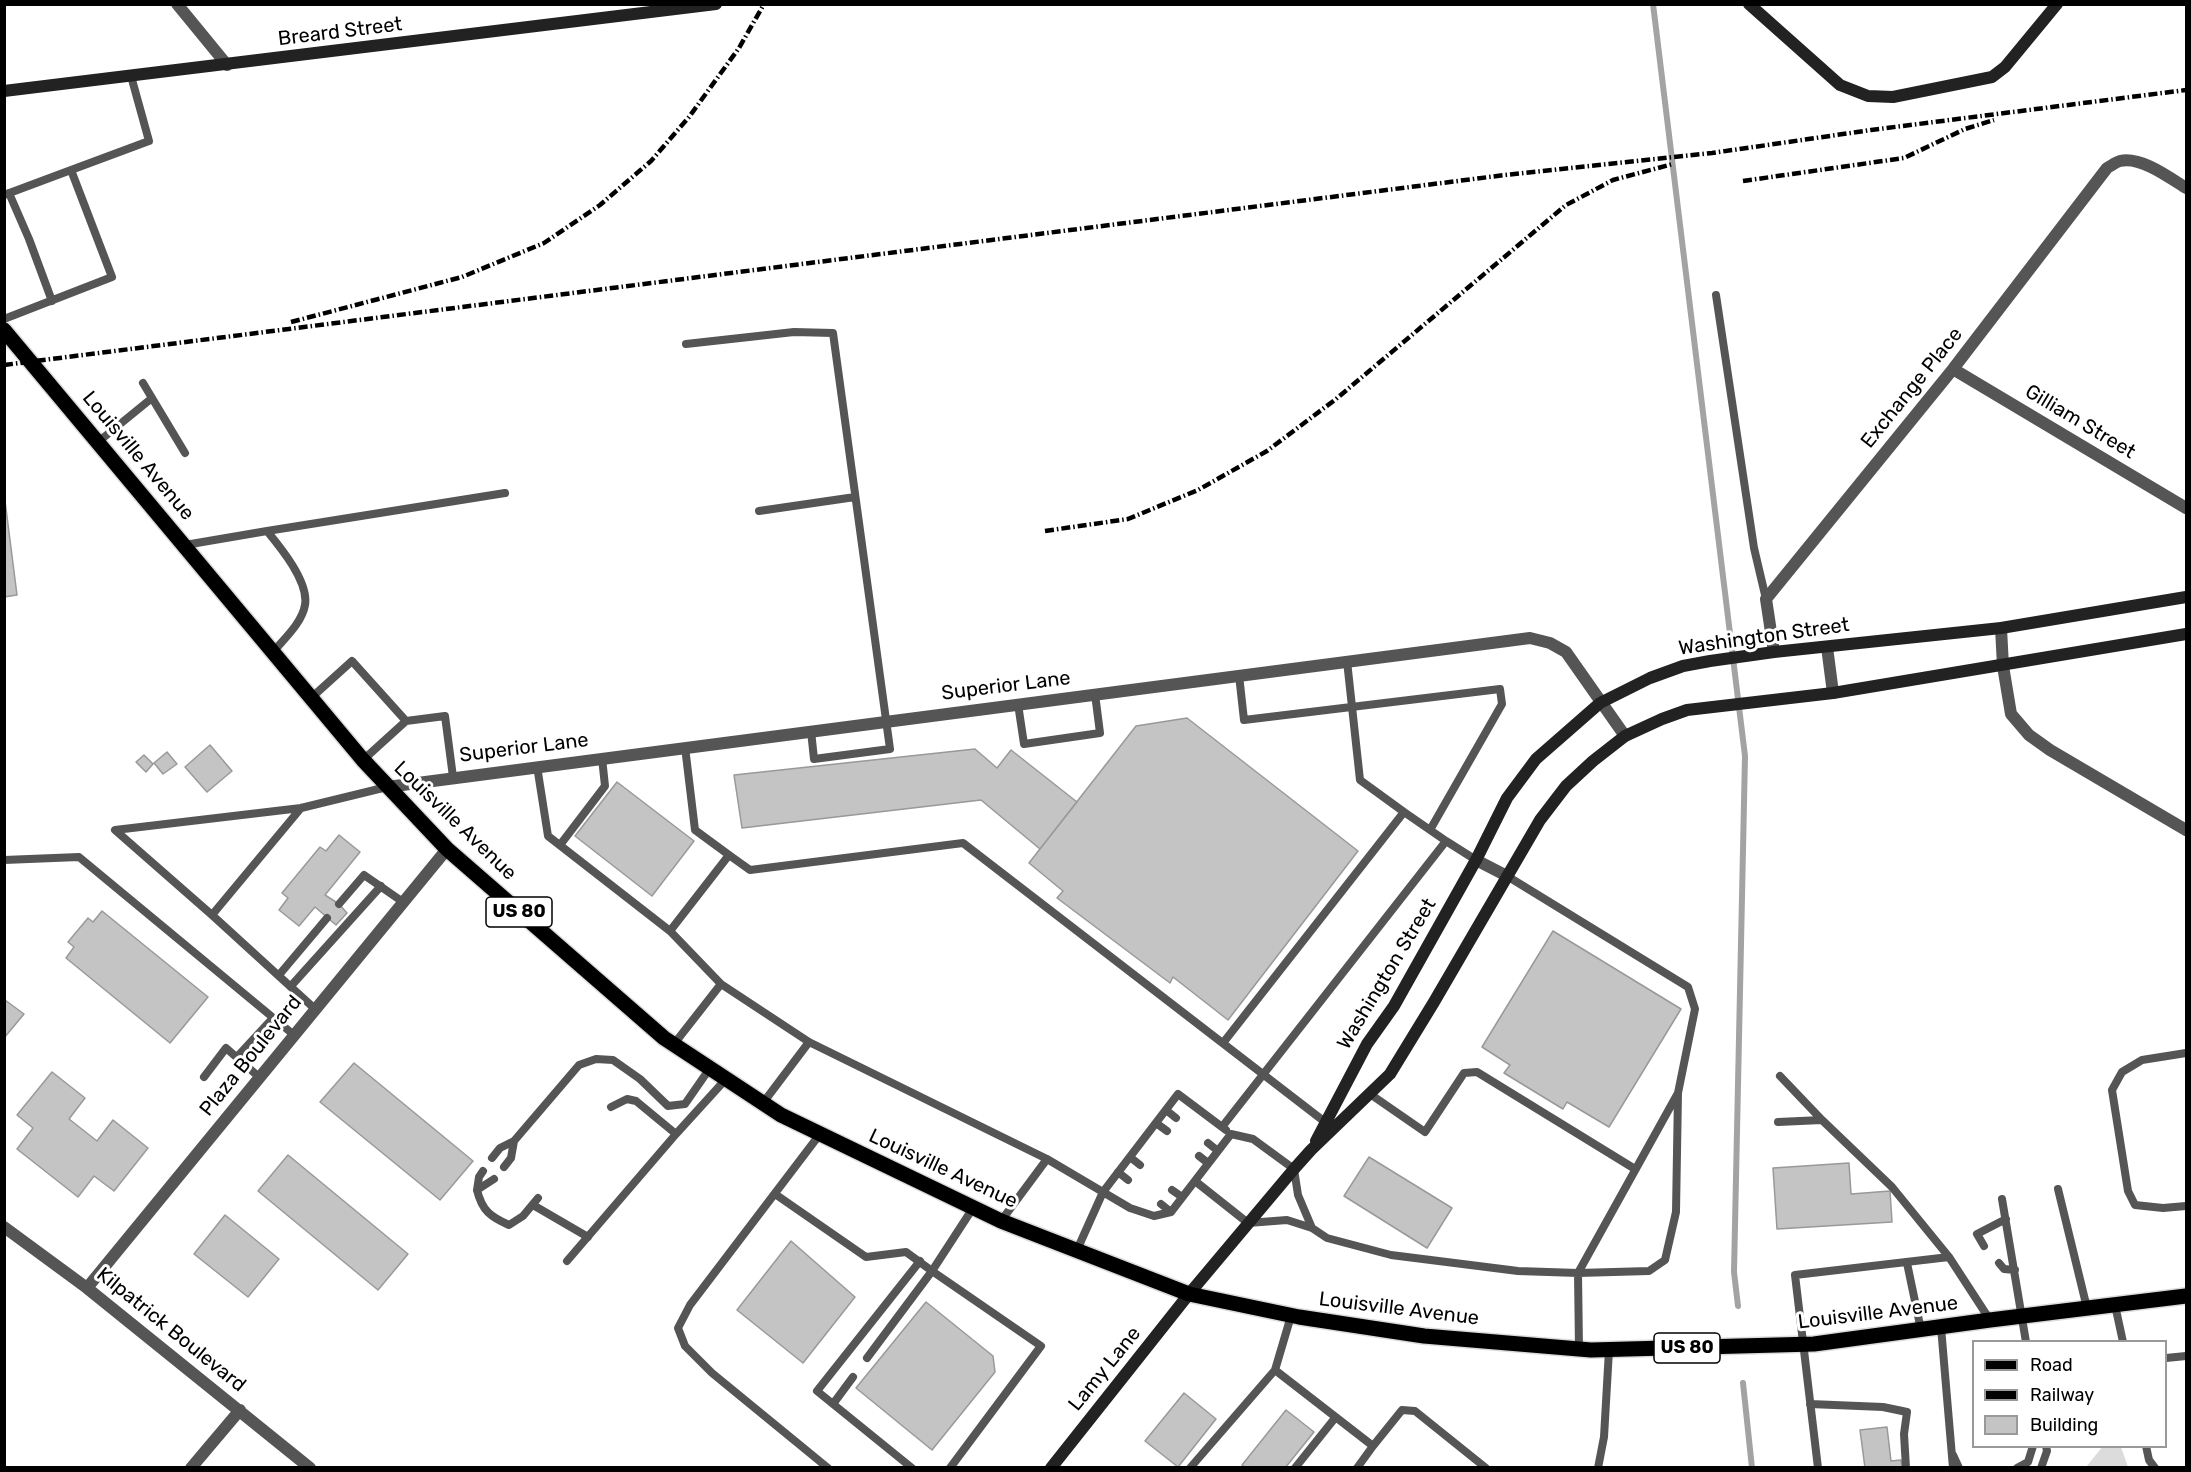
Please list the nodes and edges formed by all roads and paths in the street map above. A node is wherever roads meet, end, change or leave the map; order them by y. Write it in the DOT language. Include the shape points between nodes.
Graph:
graph roads {
  1 [pos="177,4"];
  2 [pos="716,4"];
  3 [pos="1749,4"];
  4 [pos="2057,4"];
  5 [pos="227,65"];
  6 [pos="132,76"];
  7 [pos="4,91"];
  8 [pos="71,170"];
  9 [pos="2187,188"];
  10 [pos="7,194"];
  11 [pos="1716,296"];
  12 [pos="52,301"];
  13 [pos="4,319"];
  14 [pos="4,330"];
  15 [pos="686,344"];
  16 [pos="1953,369"];
  17 [pos="143,383"];
  18 [pos="152,398"];
  19 [pos="98,442"];
  20 [pos="185,453"];
  21 [pos="505,494"];
  22 [pos="855,496"];
  23 [pos="2187,508"];
  24 [pos="759,511"];
  25 [pos="267,531"];
  26 [pos="184,545"];
  27 [pos="2187,597"];
  28 [pos="1766,599"];
  29 [pos="2001,628"];
  30 [pos="2187,634"];
  31 [pos="1827,647"];
  32 [pos="273,652"];
  33 [pos="1774,652"];
  34 [pos="1347,661"];
  35 [pos="2003,666"];
  36 [pos="1239,675"];
  37 [pos="1833,693"];
  38 [pos="1095,694"];
  39 [pos="312,698"];
  40 [pos="1600,703"];
  41 [pos="1018,704"];
  42 [pos="1352,707"];
  43 [pos="406,721"];
  44 [pos="887,721"];
  45 [pos="811,731"];
  46 [pos="1625,736"];
  47 [pos="685,747"];
  48 [pos="602,758"];
  49 [pos="363,760"];
  50 [pos="537,766"];
  51 [pos="453,777"];
  52 [pos="387,787"];
  53 [pos="301,808"];
  54 [pos="1404,812"];
  55 [pos="1430,830"];
  56 [pos="2187,830"];
  57 [pos="1446,841"];
  58 [pos="560,845"];
  59 [pos="447,849"];
  60 [pos="729,855"];
  61 [pos="4,860"];
  62 [pos="1476,860"];
  63 [pos="1507,876"];
  64 [pos="381,886"];
  65 [pos="403,903"];
  66 [pos="339,904"];
  67 [pos="212,915"];
  68 [pos="327,918"];
  69 [pos="670,931"];
  70 [pos="279,975"];
  71 [pos="721,984"];
  72 [pos="291,986"];
  73 [pos="315,1009"];
  74 [pos="273,1018"];
  75 [pos="294,1035"];
  76 [pos="809,1042"];
  77 [pos="1223,1043"];
  78 [pos="674,1044"];
  79 [pos="2187,1053"];
  80 [pos="237,1057"];
  81 [pos="710,1068"];
  82 [pos="1263,1074"];
  83 [pos="1780,1076"];
  84 [pos="204,1077"];
  85 [pos="259,1077"];
  86 [pos="726,1079"];
  87 [pos="1678,1093"];
  88 [pos="1370,1094"];
  89 [pos="763,1103"];
  90 [pos="611,1107"];
  91 [pos="1166,1110"];
  92 [pos="1176,1118"];
  93 [pos="1822,1120"];
  94 [pos="1325,1122"];
  95 [pos="1778,1122"];
  96 [pos="1156,1123"];
  97 [pos="1222,1128"];
  98 [pos="1167,1131"];
  99 [pos="676,1134"];
  100 [pos="820,1134"];
  101 [pos="1231,1134"];
  102 [pos="514,1141"];
  103 [pos="1208,1143"];
  104 [pos="1311,1150"];
  105 [pos="1218,1151"];
  106 [pos="1199,1156"];
  107 [pos="1130,1157"];
  108 [pos="492,1158"];
  109 [pos="1047,1159"];
  110 [pos="1208,1163"];
  111 [pos="1140,1165"];
  112 [pos="504,1167"];
  113 [pos="1294,1169"];
  114 [pos="1635,1169"];
  115 [pos="483,1171"];
  116 [pos="1118,1172"];
  117 [pos="494,1179"];
  118 [pos="1128,1180"];
  119 [pos="1195,1181"];
  120 [pos="2058,1189"];
  121 [pos="477,1190"];
  122 [pos="1172,1190"];
  123 [pos="1103,1192"];
  124 [pos="775,1194"];
  125 [pos="1182,1197"];
  126 [pos="538,1198"];
  127 [pos="2002,1199"];
  128 [pos="1161,1204"];
  129 [pos="533,1205"];
  130 [pos="2187,1206"];
  131 [pos="973,1208"];
  132 [pos="1171,1212"];
  133 [pos="2006,1219"];
  134 [pos="1001,1221"];
  135 [pos="1248,1223"];
  136 [pos="4,1227"];
  137 [pos="1312,1228"];
  138 [pos="588,1237"];
  139 [pos="1984,1246"];
  140 [pos="1077,1250"];
  141 [pos="1949,1257"];
  142 [pos="567,1261"];
  143 [pos="920,1261"];
  144 [pos="1907,1263"];
  145 [pos="1999,1263"];
  146 [pos="2015,1270"];
  147 [pos="932,1271"];
  148 [pos="1578,1273"];
  149 [pos="87,1288"];
  150 [pos="1189,1294"];
  151 [pos="2187,1296"];
  152 [pos="2115,1305"];
  153 [pos="2087,1308"];
  154 [pos="1291,1316"];
  155 [pos="2023,1317"];
  156 [pos="1990,1320"];
  157 [pos="1941,1328"];
  158 [pos="1922,1330"];
  159 [pos="2026,1340"];
  160 [pos="2123,1340"];
  161 [pos="1802,1344"];
  162 [pos="1579,1349"];
  163 [pos="1609,1350"];
  164 [pos="2187,1356"];
  165 [pos="867,1358"];
  166 [pos="2167,1358"];
  167 [pos="1275,1370"];
  168 [pos="853,1377"];
  169 [pos="833,1404"];
  170 [pos="1810,1404"];
  171 [pos="240,1410"];
  172 [pos="1335,1418"];
  173 [pos="1373,1446"];
  174 [pos="1950,1448"];
  175 [pos="2032,1448"];
  176 [pos="2046,1448"];
  177 [pos="2146,1448"];
  178 [pos="191,1467"];
  179 [pos="310,1467"];
  180 [pos="828,1467"];
  181 [pos="912,1467"];
  182 [pos="950,1467"];
  183 [pos="1051,1467"];
  184 [pos="1190,1467"];
  185 [pos="1295,1467"];
  186 [pos="1357,1467"];
  187 [pos="1486,1467"];
  188 [pos="1598,1467"];
  189 [pos="1818,1467"];
  190 [pos="1906,1467"];
  191 [pos="1953,1467"];
  192 [pos="1959,1467"];
  193 [pos="2017,1467"];
  194 [pos="2041,1467"];
  195 [pos="2155,1467"];
  1 -- 5 [label="street"];
  2 -- 5 [label="street, Breard Street"];
  3 -- 4 [label="street" via="1840,85 1868,96 1893,97 1992,77 2005,67"];
  5 -- 6 [label="street, Breard Street"];
  6 -- 7 [label="street, Breard Street"];
  6 -- 8 [label="lane" via="149,141"];
  8 -- 10 [label="lane"];
  8 -- 12 [label="lane" via="112,277"];
  9 -- 16 [label="street, Exchange Place" via="2134,162 2121,161 2108,168"];
  10 -- 12 [label="lane"];
  11 -- 28 [label="lane" via="1754,548"];
  12 -- 13 [label="lane"];
  14 -- 19 [label="main road, Louisville Avenue / US 80"];
  15 -- 22 [label="lane" via="794,332 832,333"];
  16 -- 23 [label="street, Gilliam Street"];
  16 -- 28 [label="street, Exchange Place"];
  17 -- 18 [label="lane"];
  18 -- 19 [label="lane"];
  18 -- 20 [label="lane"];
  19 -- 26 [label="main road, Louisville Avenue / US 80"];
  21 -- 25 [label="lane"];
  22 -- 24 [label="lane"];
  22 -- 44 [label="lane"];
  25 -- 26 [label="lane"];
  25 -- 32 [label="lane" via="289,558 302,583 305,604 298,622"];
  26 -- 32 [label="main road, Louisville Avenue / US 80"];
  27 -- 29 [label="street, Washington Street"];
  28 -- 33 [label="street"];
  29 -- 31 [label="street, Washington Street"];
  29 -- 35 [label="street"];
  30 -- 35 [label="street, Washington Street"];
  31 -- 33 [label="street, Washington Street"];
  31 -- 37 [label="street"];
  32 -- 39 [label="main road, Louisville Avenue / US 80"];
  33 -- 40 [label="street, Washington Street" via="1683,666"];
  34 -- 36 [label="street, Superior Lane"];
  34 -- 40 [label="street, Superior Lane" via="1530,638 1566,652"];
  34 -- 42 [label="lane"];
  35 -- 37 [label="street, Washington Street"];
  35 -- 56 [label="street" via="2011,714 2029,735"];
  36 -- 38 [label="street, Superior Lane"];
  36 -- 42 [label="lane" via="1244,720"];
  37 -- 46 [label="street, Washington Street" via="1687,710"];
  38 -- 41 [label="street, Superior Lane"];
  38 -- 41 [label="lane" via="1100,733 1024,744"];
  39 -- 43 [label="lane" via="352,661"];
  39 -- 49 [label="main road, Louisville Avenue / US 80"];
  40 -- 46 [label="street, Superior Lane"];
  40 -- 62 [label="street, Washington Street" via="1536,759 1507,798"];
  41 -- 44 [label="street, Superior Lane"];
  42 -- 54 [label="lane" via="1360,780"];
  42 -- 55 [label="lane" via="1500,689 1502,704"];
  43 -- 49 [label="lane"];
  43 -- 51 [label="lane" via="445,716"];
  44 -- 45 [label="street, Superior Lane"];
  44 -- 45 [label="lane" via="890,749 814,759"];
  45 -- 47 [label="street, Superior Lane"];
  46 -- 63 [label="street, Washington Street" via="1566,786 1540,820"];
  47 -- 48 [label="street, Superior Lane"];
  47 -- 60 [label="lane" via="695,830"];
  48 -- 50 [label="street, Superior Lane"];
  48 -- 58 [label="lane" via="605,786"];
  49 -- 52 [label="main road, Louisville Avenue / US 80"];
  50 -- 51 [label="street, Superior Lane"];
  50 -- 58 [label="lane" via="548,836"];
  51 -- 52 [label="street, Superior Lane"];
  52 -- 53 [label="lane"];
  52 -- 59 [label="main road, Louisville Avenue / US 80"];
  53 -- 67 [label="lane"];
  53 -- 67 [label="lane" via="115,831"];
  54 -- 55 [label="lane"];
  54 -- 77 [label="lane"];
  55 -- 57 [label="lane"];
  57 -- 62 [label="lane"];
  57 -- 82 [label="lane"];
  58 -- 69 [label="lane"];
  59 -- 65 [label="street, Plaza Boulevard"];
  59 -- 78 [label="main road, Louisville Avenue / US 80"];
  60 -- 69 [label="lane"];
  60 -- 77 [label="lane" via="750,870 963,843"];
  61 -- 74 [label="lane" via="79,857"];
  62 -- 63 [label="street"];
  62 -- 94 [label="street, Washington Street"];
  63 -- 87 [label="lane" via="1688,987 1695,1009"];
  63 -- 88 [label="street, Washington Street" via="1390,1074"];
  64 -- 65 [label="lane"];
  64 -- 66 [label="lane" via="364,875"];
  64 -- 72 [label="lane"];
  65 -- 73 [label="street, Plaza Boulevard"];
  67 -- 70 [label="lane"];
  68 -- 70 [label="lane"];
  69 -- 71 [label="lane"];
  70 -- 72 [label="lane"];
  71 -- 76 [label="lane"];
  71 -- 78 [label="lane"];
  72 -- 73 [label="lane"];
  73 -- 75 [label="street, Plaza Boulevard"];
  74 -- 75 [label="lane"];
  74 -- 80 [label="lane"];
  75 -- 85 [label="street, Plaza Boulevard"];
  76 -- 89 [label="lane"];
  76 -- 109 [label="lane"];
  77 -- 82 [label="lane"];
  78 -- 81 [label="main road, Louisville Avenue / US 80"];
  79 -- 130 [label="lane" via="2142,1060 2122,1072 2112,1090 2127,1191 2135,1205"];
  80 -- 84 [label="lane" via="226,1048"];
  80 -- 85 [label="lane"];
  81 -- 86 [label="main road, Louisville Avenue / US 80"];
  81 -- 102 [label="lane" via="685,1104 668,1106 613,1059 579,1065"];
  82 -- 94 [label="lane"];
  82 -- 97 [label="lane"];
  83 -- 93 [label="lane"];
  85 -- 149 [label="street, Plaza Boulevard"];
  86 -- 89 [label="main road, Louisville Avenue / US 80"];
  86 -- 99 [label="lane"];
  87 -- 114 [label="lane"];
  87 -- 148 [label="lane" via="1676,1212 1665,1260 1649,1271"];
  88 -- 104 [label="street, Washington Street"];
  88 -- 114 [label="lane" via="1425,1132 1464,1073 1477,1072"];
  89 -- 100 [label="main road, Louisville Avenue / US 80"];
  90 -- 99 [label="lane" via="627,1099 636,1101"];
  91 -- 92 [label="lane"];
  91 -- 96 [label="lane"];
  91 -- 97 [label="lane" via="1178,1094"];
  93 -- 95 [label="lane"];
  93 -- 141 [label="lane" via="1892,1187"];
  94 -- 104 [label="street, Washington Street"];
  96 -- 98 [label="lane"];
  96 -- 107 [label="lane"];
  97 -- 101 [label="lane"];
  99 -- 138 [label="lane"];
  100 -- 124 [label="lane"];
  100 -- 131 [label="main road, Louisville Avenue / US 80"];
  101 -- 105 [label="lane"];
  101 -- 113 [label="lane" via="1253,1139"];
  102 -- 108 [label="lane" via="500,1148"];
  102 -- 112 [label="lane" via="511,1158"];
  103 -- 105 [label="lane"];
  104 -- 113 [label="street, Washington Street"];
  105 -- 110 [label="lane"];
  106 -- 110 [label="lane"];
  107 -- 111 [label="lane"];
  107 -- 116 [label="lane"];
  109 -- 123 [label="lane"];
  109 -- 134 [label="lane"];
  110 -- 119 [label="lane"];
  113 -- 135 [label="street, Washington Street"];
  113 -- 137 [label="lane" via="1298,1195"];
  114 -- 148 [label="lane"];
  115 -- 121 [label="lane"];
  116 -- 118 [label="lane"];
  116 -- 123 [label="lane"];
  117 -- 121 [label="lane"];
  119 -- 125 [label="lane"];
  119 -- 135 [label="lane"];
  120 -- 153 [label="lane"];
  121 -- 129 [label="lane" via="491,1217 509,1226"];
  122 -- 125 [label="lane"];
  123 -- 132 [label="lane" via="1154,1216"];
  123 -- 140 [label="lane"];
  124 -- 143 [label="lane" via="866,1257 906,1252"];
  124 -- 180 [label="lane" via="690,1305 678,1328 685,1346 712,1373"];
  125 -- 132 [label="lane"];
  126 -- 129 [label="lane"];
  127 -- 133 [label="lane"];
  128 -- 132 [label="lane"];
  129 -- 138 [label="lane"];
  131 -- 134 [label="main road, Louisville Avenue / US 80"];
  131 -- 147 [label="lane"];
  133 -- 139 [label="lane" via="1977,1234"];
  133 -- 146 [label="lane"];
  134 -- 140 [label="main road, Louisville Avenue / US 80"];
  135 -- 137 [label="lane" via="1287,1220"];
  135 -- 150 [label="street, Washington Street"];
  136 -- 149 [label="street, Kilpatrick Boulevard"];
  137 -- 148 [label="lane" via="1327,1238 1391,1255 1518,1271"];
  138 -- 142 [label="lane"];
  140 -- 150 [label="main road, Louisville Avenue / US 80"];
  141 -- 144 [label="lane"];
  141 -- 156 [label="lane"];
  143 -- 147 [label="lane"];
  143 -- 169 [label="lane" via="817,1391"];
  144 -- 158 [label="lane"];
  144 -- 161 [label="lane" via="1795,1275"];
  145 -- 146 [label="lane" via="2004,1269"];
  146 -- 155 [label="lane"];
  147 -- 165 [label="lane"];
  147 -- 182 [label="lane" via="1041,1346"];
  148 -- 162 [label="lane"];
  149 -- 171 [label="street, Kilpatrick Boulevard"];
  150 -- 154 [label="main road, Louisville Avenue / US 80"];
  150 -- 183 [label="street, Lamy Lane"];
  151 -- 152 [label="main road, Louisville Avenue / US 80"];
  152 -- 153 [label="main road, Louisville Avenue / US 80"];
  152 -- 160 [label="lane"];
  153 -- 155 [label="main road, Louisville Avenue / US 80"];
  154 -- 162 [label="main road, Louisville Avenue / US 80" via="1424,1336"];
  154 -- 167 [label="lane"];
  155 -- 156 [label="main road, Louisville Avenue / US 80"];
  155 -- 159 [label="lane"];
  156 -- 157 [label="main road, Louisville Avenue / US 80"];
  157 -- 158 [label="main road, Louisville Avenue / US 80"];
  157 -- 174 [label="lane"];
  158 -- 161 [label="main road, Louisville Avenue / US 80"];
  161 -- 163 [label="main road, Louisville Avenue / US 80"];
  161 -- 170 [label="lane"];
  162 -- 163 [label="main road, Louisville Avenue / US 80"];
  163 -- 188 [label="lane" via="1604,1437"];
  164 -- 166 [label="lane"];
  167 -- 172 [label="lane"];
  167 -- 184 [label="lane"];
  168 -- 169 [label="lane"];
  169 -- 181 [label="lane"];
  170 -- 189 [label="lane"];
  170 -- 190 [label="lane" via="1907,1412"];
  171 -- 178 [label="street"];
  171 -- 179 [label="street, Kilpatrick Boulevard"];
  172 -- 173 [label="lane"];
  172 -- 185 [label="lane"];
  173 -- 186 [label="lane"];
  173 -- 187 [label="lane" via="1402,1410 1415,1411"];
  174 -- 191 [label="lane"];
  174 -- 192 [label="lane"];
  175 -- 193 [label="lane" via="2028,1462"];
  176 -- 194 [label="lane"];
  177 -- 195 [label="lane"];
}
